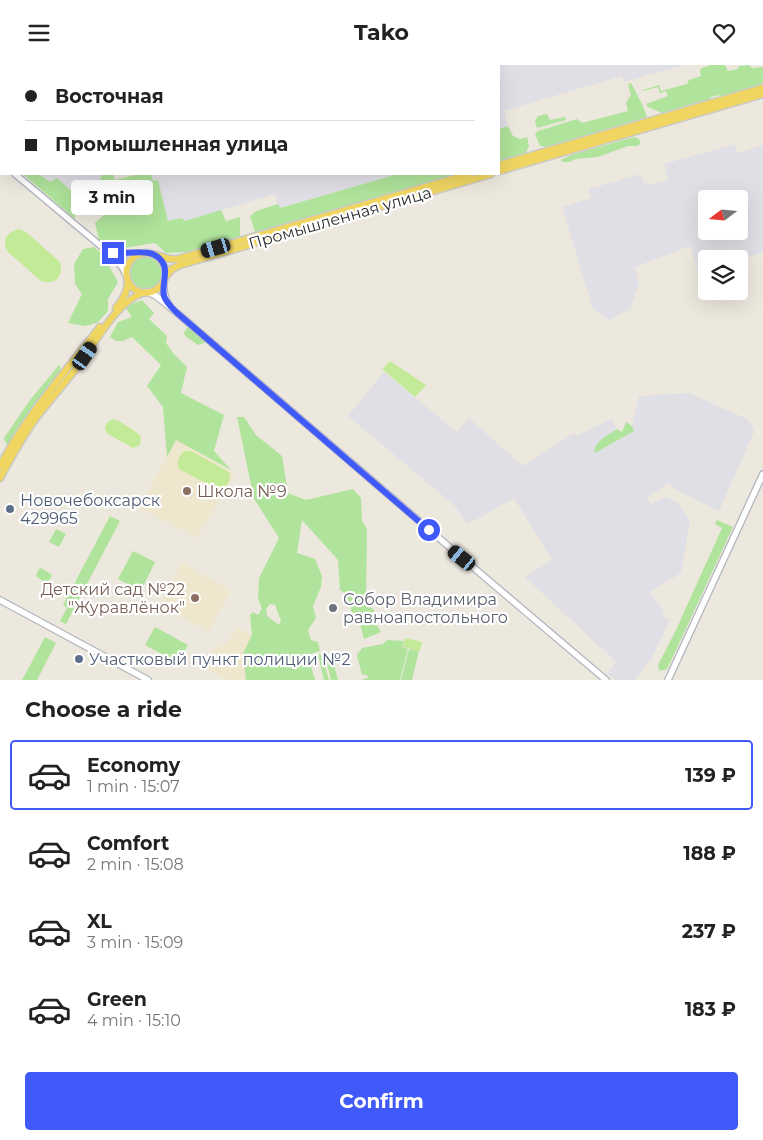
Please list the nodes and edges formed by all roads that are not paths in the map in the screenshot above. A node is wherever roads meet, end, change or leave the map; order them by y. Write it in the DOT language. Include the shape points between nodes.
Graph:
graph roads {
  1 [pos="763,88"];
  2 [pos="763,94"];
  3 [pos="740,97"];
  4 [pos="538,157"];
  5 [pos="500,165"];
  6 [pos="500,171"];
  7 [pos="16,175"];
  8 [pos="481,175"];
  9 [pos="462,177"];
  10 [pos="255,240"];
  11 [pos="102,247"];
  12 [pos="143,253"];
  13 [pos="157,256"];
  14 [pos="127,277"];
  15 [pos="165,279"];
  16 [pos="147,292"];
  17 [pos="176,312"];
  18 [pos="112,315"];
  19 [pos="103,327"];
  20 [pos="0,466"];
  21 [pos="763,474"];
  22 [pos="0,478"];
  23 [pos="0,602"];
  24 [pos="104,657"];
  25 [pos="142,680"];
  26 [pos="148,680"];
  27 [pos="606,680"];
  28 [pos="668,680"];
  1 -- 3 [label="main road"];
  2 -- 3 [label="main road"];
  3 -- 4 [label="main road"];
  4 -- 5 [label="main road"];
  4 -- 6 [label="main road"];
  7 -- 11 [label="street"];
  8 -- 9 [label="main road, Промышленная улица"];
  9 -- 10 [label="main road, Промышленная улица"];
  10 -- 13 [label="main road, Промышленная улица" via="178,259"];
  10 -- 15 [label="main road, Промышленная улица" via="180,265 172,269"];
  11 -- 12 [label="street" via="113,253"];
  11 -- 14 [label="street" via="122,267"];
  12 -- 13 [label="main road"];
  12 -- 14 [label="main road" via="130,261"];
  13 -- 15 [label="main road" via="165,266"];
  14 -- 16 [label="main road" via="135,289"];
  14 -- 18 [label="main road" via="125,295"];
  15 -- 16 [label="main road" via="156,289"];
  15 -- 17 [label="main road" via="166,299"];
  16 -- 17 [label="main road"];
  16 -- 18 [label="main road" via="128,301"];
  17 -- 27 [label="main road"];
  18 -- 19 [label="main road"];
  19 -- 20 [label="main road" via="29,418"];
  19 -- 22 [label="main road" via="79,365 28,430"];
  21 -- 28 [label="main road"];
  23 -- 24 [label="main road"];
  24 -- 25 [label="main road"];
  24 -- 26 [label="main road"];
}
